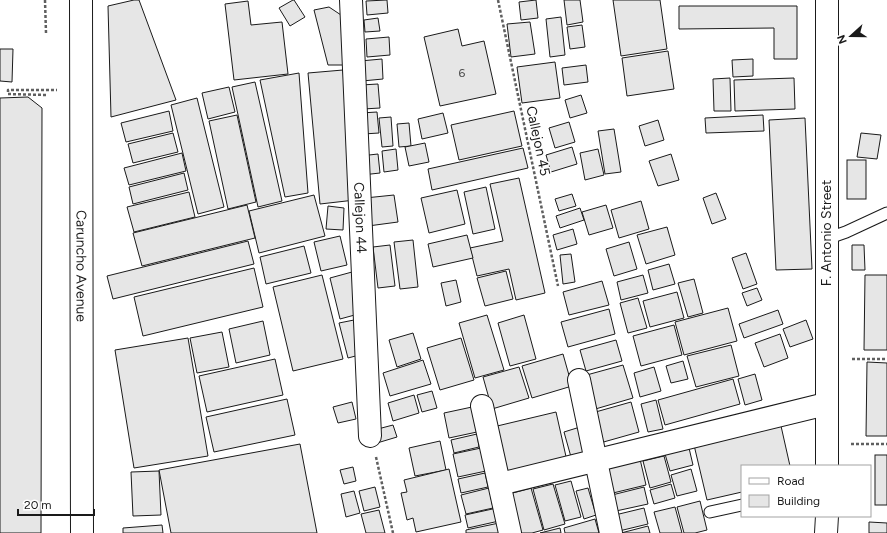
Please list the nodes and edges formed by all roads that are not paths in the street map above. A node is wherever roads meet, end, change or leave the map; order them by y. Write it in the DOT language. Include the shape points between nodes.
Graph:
graph roads {
  1 [pos="81,0"];
  2 [pos="351,0"];
  3 [pos="826,0"];
  4 [pos="887,213"];
  5 [pos="826,239"];
  6 [pos="579,380"];
  7 [pos="826,404"];
  8 [pos="482,406"];
  9 [pos="370,436"];
  10 [pos="596,460"];
  11 [pos="826,465"];
  12 [pos="500,484"];
  13 [pos="741,505"];
  14 [pos="710,512"];
  15 [pos="827,517"];
  16 [pos="82,533"];
  17 [pos="510,533"];
  18 [pos="611,533"];
  19 [pos="826,533"];
  1 -- 16 [label="street, Caruncho Avenue"];
  2 -- 9 [label="street, Callejon 44"];
  3 -- 5 [label="street, F. Antonio Street"];
  4 -- 5 [label="lane"];
  5 -- 7 [label="street, F. Antonio Street"];
  6 -- 10 [label="street"];
  7 -- 10 [label="street"];
  7 -- 11 [label="street, F. Antonio Street"];
  8 -- 12 [label="street"];
  10 -- 12 [label="street"];
  10 -- 18 [label="street"];
  12 -- 17 [label="street"];
  13 -- 14 [label="lane"];
  15 -- 19 [label="street"];
}
